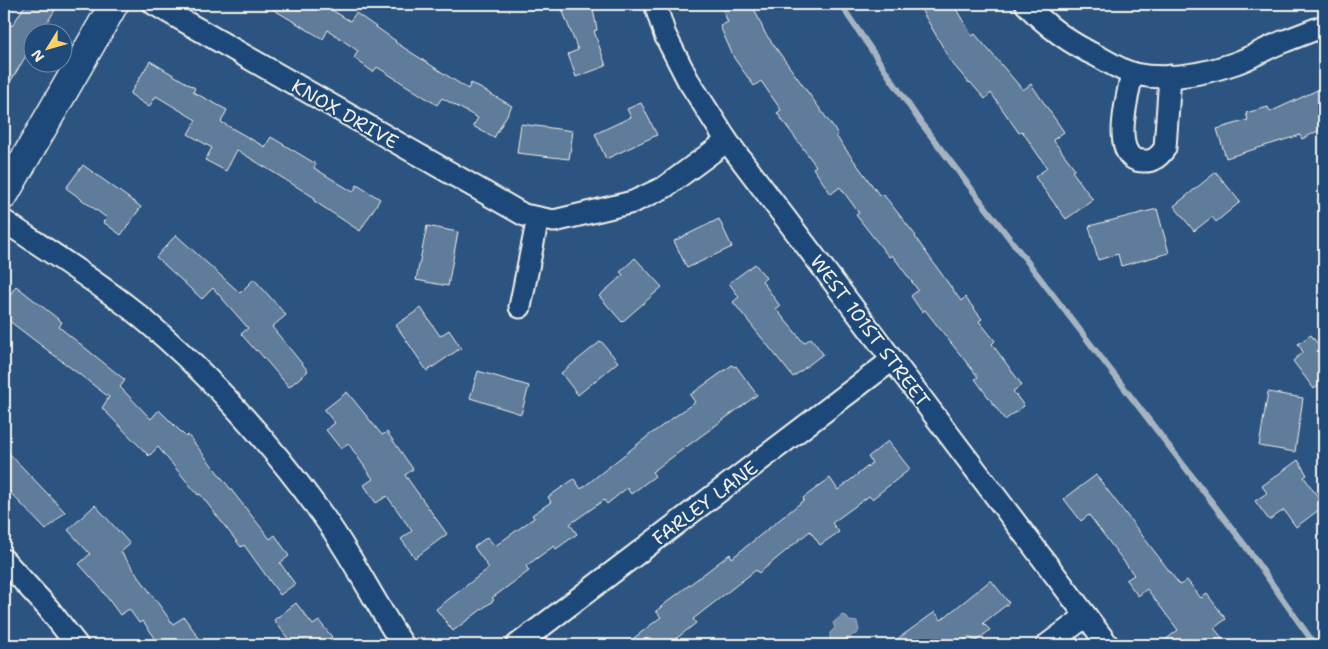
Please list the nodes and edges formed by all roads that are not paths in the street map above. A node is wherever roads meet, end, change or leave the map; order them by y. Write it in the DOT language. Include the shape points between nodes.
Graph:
graph roads {
  1 [pos="114,4"];
  2 [pos="154,4"];
  3 [pos="655,4"];
  4 [pos="1026,4"];
  5 [pos="1324,26"];
  6 [pos="1132,73"];
  7 [pos="1170,76"];
  8 [pos="727,141"];
  9 [pos="4,195"];
  10 [pos="538,218"];
  11 [pos="4,221"];
  12 [pos="520,307"];
  13 [pos="892,360"];
  14 [pos="4,560"];
  15 [pos="1086,616"];
  16 [pos="77,645"];
  17 [pos="402,645"];
  18 [pos="517,645"];
  19 [pos="1047,645"];
  20 [pos="1108,645"];
  1 -- 9 [label="street"];
  2 -- 10 [label="street, KNOX DRIVE" via="471,186 524,215"];
  3 -- 8 [label="street, WEST 101ST STREET" via="688,80"];
  4 -- 6 [label="street" via="1062,37"];
  5 -- 7 [label="street" via="1237,63 1191,75"];
  6 -- 7 [label="street"];
  6 -- 7 [label="street" via="1122,129 1124,146 1139,161 1159,157 1165,148"];
  8 -- 10 [label="street, KNOX DRIVE" via="665,188 633,202 554,221"];
  8 -- 13 [label="street, WEST 101ST STREET"];
  10 -- 12 [label="street"];
  11 -- 17 [label="street" via="133,311 236,408 323,515"];
  13 -- 15 [label="street, WEST 101ST STREET"];
  13 -- 18 [label="street, FARLEY LANE"];
  14 -- 16 [label="street"];
  15 -- 19 [label="street"];
  15 -- 20 [label="street, WEST 101ST STREET"];
}
